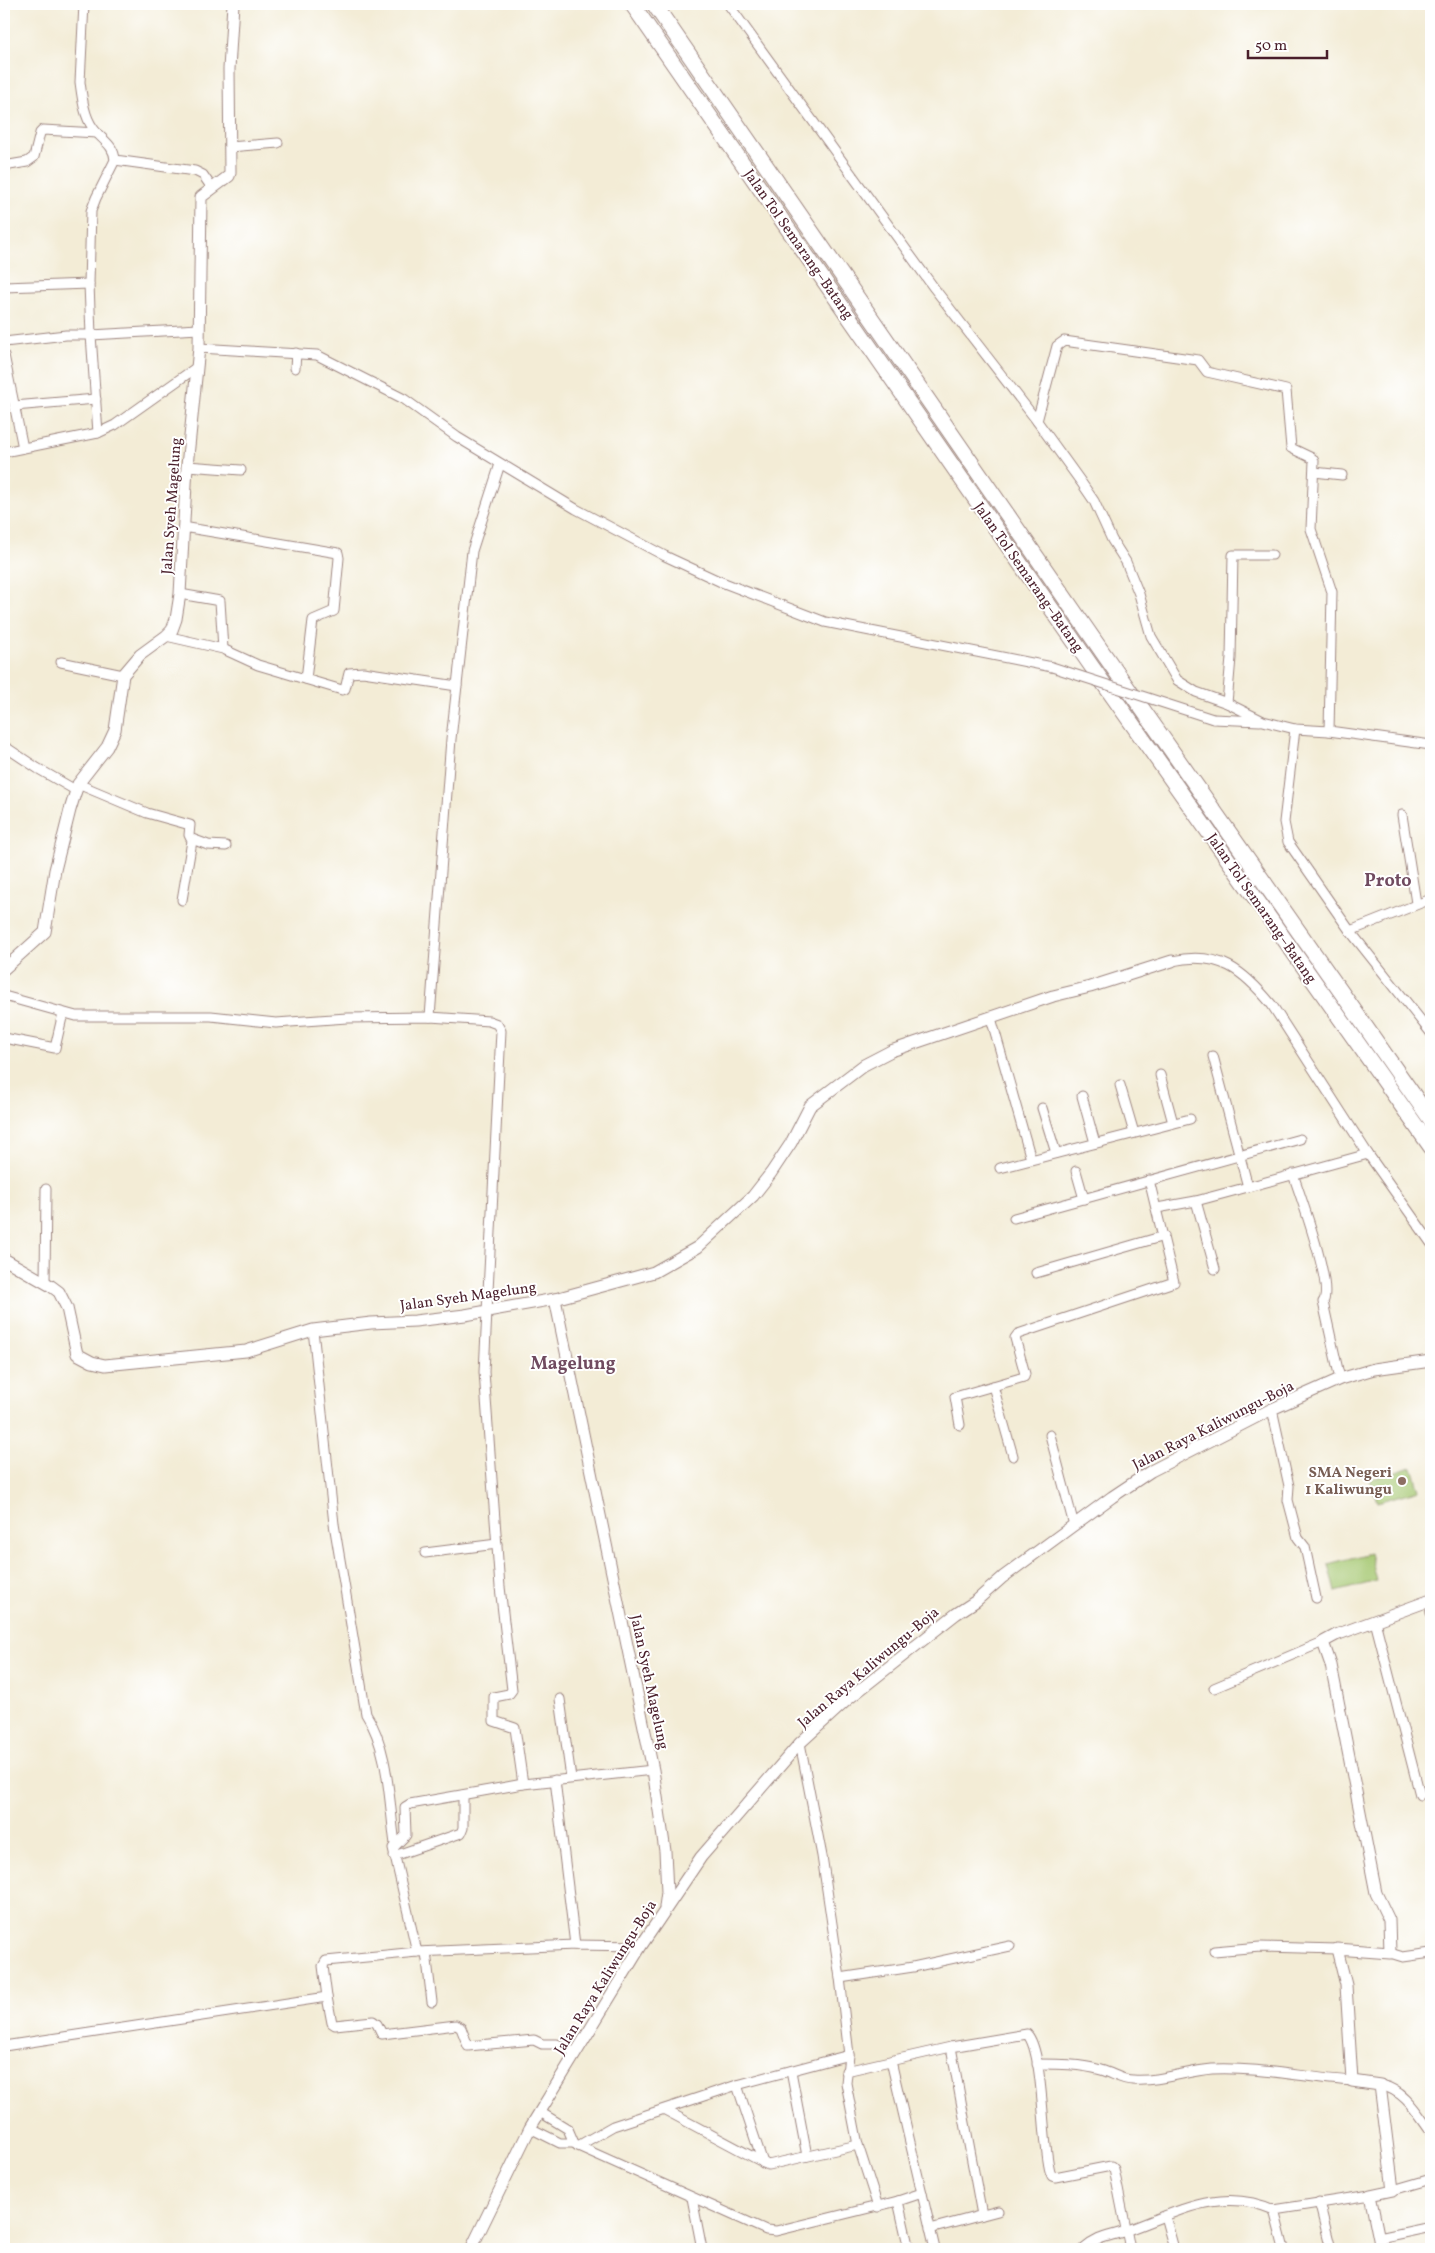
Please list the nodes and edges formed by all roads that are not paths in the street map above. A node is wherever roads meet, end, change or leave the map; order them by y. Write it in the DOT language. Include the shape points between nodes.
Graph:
graph roads {
  1 [pos="84,4"];
  2 [pos="233,4"];
  3 [pos="632,4"];
  4 [pos="654,4"];
  5 [pos="728,4"];
  6 [pos="97,133"];
  7 [pos="278,143"];
  8 [pos="230,147"];
  9 [pos="115,160"];
  10 [pos="4,166"];
  11 [pos="212,188"];
  12 [pos="89,284"];
  13 [pos="4,287"];
  14 [pos="199,329"];
  15 [pos="91,335"];
  16 [pos="4,342"];
  17 [pos="199,348"];
  18 [pos="296,353"];
  19 [pos="4,355"];
  20 [pos="197,367"];
  21 [pos="295,368"];
  22 [pos="96,399"];
  23 [pos="14,406"];
  24 [pos="1037,420"];
  25 [pos="98,433"];
  26 [pos="23,448"];
  27 [pos="4,452"];
  28 [pos="500,464"];
  29 [pos="187,466"];
  30 [pos="241,470"];
  31 [pos="1314,472"];
  32 [pos="1342,475"];
  33 [pos="183,527"];
  34 [pos="1272,555"];
  35 [pos="180,594"];
  36 [pos="166,636"];
  37 [pos="223,649"];
  38 [pos="60,662"];
  39 [pos="123,675"];
  40 [pos="306,679"];
  41 [pos="457,686"];
  42 [pos="1227,703"];
  43 [pos="1263,721"];
  44 [pos="1295,730"];
  45 [pos="1329,731"];
  46 [pos="1431,744"];
  47 [pos="4,746"];
  48 [pos="77,788"];
  49 [pos="1402,816"];
  50 [pos="192,839"];
  51 [pos="226,846"];
  52 [pos="1431,899"];
  53 [pos="182,900"];
  54 [pos="1416,903"];
  55 [pos="1350,931"];
  56 [pos="1172,962"];
  57 [pos="4,969"];
  58 [pos="4,996"];
  59 [pos="63,1013"];
  60 [pos="430,1017"];
  61 [pos="991,1018"];
  62 [pos="1431,1033"];
  63 [pos="4,1038"];
  64 [pos="1213,1056"];
  65 [pos="1160,1075"];
  66 [pos="1120,1085"];
  67 [pos="1082,1096"];
  68 [pos="1042,1108"];
  69 [pos="1190,1119"];
  70 [pos="1431,1120"];
  71 [pos="1173,1123"];
  72 [pos="1134,1133"];
  73 [pos="1300,1139"];
  74 [pos="1095,1143"];
  75 [pos="1431,1147"];
  76 [pos="1056,1153"];
  77 [pos="1368,1154"];
  78 [pos="1239,1155"];
  79 [pos="1031,1159"];
  80 [pos="1000,1168"];
  81 [pos="1076,1171"];
  82 [pos="1293,1174"];
  83 [pos="1149,1180"];
  84 [pos="1248,1187"];
  85 [pos="46,1189"];
  86 [pos="1084,1199"];
  87 [pos="1196,1201"];
  88 [pos="1157,1208"];
  89 [pos="1014,1218"];
  90 [pos="1164,1236"];
  91 [pos="1431,1243"];
  92 [pos="4,1260"];
  93 [pos="1215,1269"];
  94 [pos="1036,1273"];
  95 [pos="45,1282"];
  96 [pos="555,1299"];
  97 [pos="489,1311"];
  98 [pos="313,1330"];
  99 [pos="1431,1361"];
  100 [pos="1340,1379"];
  101 [pos="993,1386"];
  102 [pos="1272,1409"];
  103 [pos="960,1425"];
  104 [pos="1050,1435"];
  105 [pos="1012,1456"];
  106 [pos="1074,1525"];
  107 [pos="496,1544"];
  108 [pos="425,1554"];
  109 [pos="1316,1598"];
  110 [pos="1430,1601"];
  111 [pos="1431,1613"];
  112 [pos="1375,1621"];
  113 [pos="1323,1642"];
  114 [pos="1214,1688"];
  115 [pos="560,1699"];
  116 [pos="800,1743"];
  117 [pos="653,1770"];
  118 [pos="571,1778"];
  119 [pos="555,1780"];
  120 [pos="522,1784"];
  121 [pos="463,1795"];
  122 [pos="1420,1795"];
  123 [pos="395,1844"];
  124 [pos="394,1856"];
  125 [pos="664,1912"];
  126 [pos="574,1945"];
  127 [pos="641,1946"];
  128 [pos="1010,1946"];
  129 [pos="1337,1949"];
  130 [pos="1214,1951"];
  131 [pos="421,1952"];
  132 [pos="1390,1953"];
  133 [pos="1431,1953"];
  134 [pos="840,1978"];
  135 [pos="327,1997"];
  136 [pos="432,2002"];
  137 [pos="4,2046"];
  138 [pos="951,2047"];
  139 [pos="576,2053"];
  140 [pos="849,2055"];
  141 [pos="892,2061"];
  142 [pos="1037,2064"];
  143 [pos="790,2071"];
  144 [pos="846,2071"];
  145 [pos="1352,2082"];
  146 [pos="737,2085"];
  147 [pos="1380,2085"];
  148 [pos="665,2110"];
  149 [pos="540,2112"];
  150 [pos="530,2128"];
  151 [pos="1431,2132"];
  152 [pos="576,2145"];
  153 [pos="858,2145"];
  154 [pos="807,2156"];
  155 [pos="763,2163"];
  156 [pos="1431,2179"];
  157 [pos="1393,2190"];
  158 [pos="922,2193"];
  159 [pos="1370,2195"];
  160 [pos="692,2198"];
  161 [pos="898,2201"];
  162 [pos="1319,2202"];
  163 [pos="878,2207"];
  164 [pos="1274,2210"];
  165 [pos="998,2211"];
  166 [pos="982,2216"];
  167 [pos="1164,2216"];
  168 [pos="1431,2227"];
  169 [pos="930,2229"];
  170 [pos="1126,2231"];
  171 [pos="1380,2244"];
  172 [pos="472,2249"];
  173 [pos="702,2249"];
  174 [pos="909,2249"];
  175 [pos="935,2249"];
  176 [pos="1084,2249"];
  177 [pos="1130,2249"];
  178 [pos="1174,2249"];
  179 [pos="1284,2249"];
  180 [pos="1331,2249"];
  1 -- 6 [label="street" via="80,82 88,120"];
  2 -- 8 [label="street, Jalan Syeh Magelung" via="229,69"];
  3 -- 75 [label="highway, Jalan Tol Semarang–Batang" via="1092,667"];
  4 -- 70 [label="highway, Jalan Tol Semarang–Batang"];
  5 -- 24 [label="street" via="934,288"];
  6 -- 9 [label="street" via="110,146"];
  6 -- 10 [label="street" via="43,130 34,157 27,162"];
  7 -- 8 [label="street"];
  8 -- 11 [label="street, Jalan Syeh Magelung" via="229,176"];
  9 -- 11 [label="street" via="195,171 203,175"];
  9 -- 12 [label="street" via="91,211"];
  11 -- 14 [label="street, Jalan Syeh Magelung" via="201,197"];
  12 -- 13 [label="street"];
  12 -- 15 [label="street"];
  14 -- 15 [label="street"];
  14 -- 17 [label="street, Jalan Syeh Magelung"];
  15 -- 16 [label="street"];
  15 -- 22 [label="street"];
  17 -- 18 [label="street"];
  17 -- 20 [label="street, Jalan Syeh Magelung"];
  18 -- 21 [label="street"];
  18 -- 28 [label="street" via="321,356 379,384"];
  19 -- 23 [label="street"];
  20 -- 25 [label="street" via="115,425"];
  20 -- 29 [label="street, Jalan Syeh Magelung"];
  22 -- 23 [label="street"];
  22 -- 25 [label="street"];
  23 -- 26 [label="street"];
  24 -- 31 [label="street" via="1055,350 1060,342 1198,360 1207,372 1286,390 1291,448 1314,459"];
  24 -- 42 [label="street" via="1094,501 1132,574 1151,636 1177,680 1196,692"];
  25 -- 26 [label="street"];
  26 -- 27 [label="street"];
  28 -- 41 [label="street" via="472,551"];
  28 -- 43 [label="street, bridge" via="576,509 691,568 825,622 1052,667 1213,719"];
  29 -- 30 [label="street"];
  29 -- 33 [label="street, Jalan Syeh Magelung"];
  31 -- 32 [label="street"];
  31 -- 45 [label="street" via="1312,534 1332,592"];
  33 -- 35 [label="street, Jalan Syeh Magelung"];
  33 -- 40 [label="street" via="338,553 334,611 312,620"];
  34 -- 42 [label="street" via="1233,556"];
  35 -- 36 [label="street, Jalan Syeh Magelung" via="176,619"];
  35 -- 37 [label="street" via="220,601"];
  36 -- 37 [label="street"];
  36 -- 39 [label="street, Jalan Syeh Magelung" via="140,655"];
  37 -- 40 [label="street" via="258,665"];
  38 -- 39 [label="street"];
  39 -- 48 [label="street" via="117,722 111,739"];
  40 -- 41 [label="street" via="343,690 349,673 363,672"];
  41 -- 60 [label="street"];
  42 -- 43 [label="street"];
  43 -- 44 [label="street"];
  44 -- 45 [label="street"];
  44 -- 55 [label="street" via="1285,833"];
  45 -- 46 [label="street"];
  47 -- 48 [label="street" via="37,768"];
  48 -- 50 [label="street" via="188,824"];
  48 -- 57 [label="street" via="55,870 45,932"];
  49 -- 54 [label="street"];
  50 -- 51 [label="street" via="208,845"];
  50 -- 53 [label="street"];
  52 -- 54 [label="street"];
  54 -- 55 [label="street"];
  55 -- 62 [label="street"];
  56 -- 61 [label="street" via="1053,996"];
  56 -- 77 [label="street" via="1191,958 1216,960 1246,977 1272,1005"];
  58 -- 59 [label="street"];
  59 -- 60 [label="street" via="76,1016 211,1016 276,1022"];
  59 -- 63 [label="street" via="55,1048"];
  60 -- 97 [label="street" via="489,1020 501,1031"];
  61 -- 79 [label="street"];
  61 -- 96 [label="street" via="891,1051 859,1068 810,1106 781,1158 753,1196 714,1234 682,1257 654,1272"];
  64 -- 78 [label="street"];
  65 -- 71 [label="street"];
  66 -- 72 [label="street"];
  67 -- 74 [label="street"];
  68 -- 76 [label="street"];
  69 -- 71 [label="street"];
  71 -- 72 [label="street"];
  72 -- 74 [label="street"];
  73 -- 78 [label="street"];
  74 -- 76 [label="street"];
  76 -- 79 [label="street"];
  77 -- 82 [label="street"];
  77 -- 91 [label="street"];
  78 -- 83 [label="street"];
  78 -- 84 [label="street"];
  79 -- 80 [label="street"];
  81 -- 86 [label="street"];
  82 -- 84 [label="street"];
  82 -- 100 [label="street" via="1319,1256 1326,1292 1323,1302 1326,1324"];
  83 -- 86 [label="street"];
  83 -- 88 [label="street"];
  84 -- 87 [label="street"];
  85 -- 95 [label="street"];
  86 -- 89 [label="street"];
  87 -- 88 [label="street"];
  87 -- 93 [label="street"];
  88 -- 90 [label="street"];
  90 -- 94 [label="street"];
  90 -- 101 [label="street" via="1174,1282 1018,1334 1016,1338 1024,1377"];
  92 -- 95 [label="street, Jalan Syeh Magelung"];
  95 -- 98 [label="street, Jalan Syeh Magelung" via="64,1301 77,1354 99,1364 246,1351"];
  96 -- 97 [label="street, Jalan Syeh Magelung"];
  96 -- 117 [label="street, Jalan Syeh Magelung"];
  97 -- 98 [label="street, Jalan Syeh Magelung"];
  97 -- 107 [label="street" via="484,1372"];
  98 -- 123 [label="street" via="336,1534 366,1714 375,1728 383,1757"];
  99 -- 100 [label="street, Jalan Raya Kaliwungu-Boja" via="1374,1369"];
  100 -- 102 [label="street, Jalan Raya Kaliwungu-Boja"];
  101 -- 103 [label="street" via="954,1397"];
  101 -- 105 [label="street"];
  102 -- 106 [label="street, Jalan Raya Kaliwungu-Boja" via="1151,1471"];
  102 -- 109 [label="street" via="1288,1500"];
  104 -- 106 [label="street"];
  106 -- 116 [label="street, Jalan Raya Kaliwungu-Boja" via="878,1676"];
  107 -- 108 [label="street"];
  107 -- 120 [label="street" via="512,1690 509,1694 494,1697 494,1721 515,1728"];
  110 -- 111 [label="street"];
  110 -- 112 [label="street"];
  112 -- 113 [label="street"];
  112 -- 122 [label="street"];
  113 -- 114 [label="street"];
  113 -- 132 [label="street" via="1331,1665 1376,1893 1391,1926"];
  115 -- 118 [label="street"];
  116 -- 125 [label="street, Jalan Raya Kaliwungu-Boja" via="701,1857"];
  116 -- 134 [label="street" via="822,1856"];
  117 -- 118 [label="street"];
  117 -- 125 [label="street, Jalan Syeh Magelung" via="665,1851 667,1898"];
  118 -- 119 [label="street"];
  119 -- 120 [label="street"];
  119 -- 126 [label="street"];
  120 -- 121 [label="street"];
  121 -- 123 [label="street" via="407,1805 406,1835"];
  121 -- 124 [label="street" via="461,1833"];
  123 -- 124 [label="street"];
  124 -- 131 [label="street"];
  125 -- 127 [label="street, Jalan Raya Kaliwungu-Boja"];
  126 -- 127 [label="street"];
  126 -- 131 [label="street"];
  127 -- 139 [label="street, Jalan Raya Kaliwungu-Boja"];
  128 -- 134 [label="street" via="913,1967"];
  129 -- 130 [label="street" via="1260,1947"];
  129 -- 132 [label="street"];
  129 -- 145 [label="street" via="1346,1985"];
  131 -- 135 [label="street" via="326,1961 323,1966"];
  131 -- 136 [label="street"];
  132 -- 133 [label="street" via="1403,1957"];
  134 -- 140 [label="street"];
  135 -- 137 [label="street"];
  135 -- 139 [label="street" via="335,2025 374,2021 382,2034 456,2025 461,2028 468,2046 534,2040 561,2045"];
  138 -- 141 [label="street"];
  138 -- 142 [label="street" via="1027,2034"];
  138 -- 166 [label="street"];
  139 -- 149 [label="street, Jalan Raya Kaliwungu-Boja"];
  140 -- 143 [label="street"];
  140 -- 144 [label="street"];
  141 -- 144 [label="street"];
  141 -- 158 [label="street"];
  142 -- 145 [label="street" via="1068,2064 1104,2070 1113,2076 1135,2081 1212,2069 1276,2072"];
  142 -- 170 [label="street" via="1048,2167 1052,2176 1111,2166"];
  143 -- 146 [label="street"];
  143 -- 154 [label="street"];
  144 -- 153 [label="street"];
  145 -- 147 [label="street"];
  146 -- 148 [label="street"];
  146 -- 155 [label="street"];
  147 -- 151 [label="street" via="1398,2091"];
  147 -- 157 [label="street"];
  148 -- 152 [label="street" via="613,2126"];
  148 -- 155 [label="street"];
  149 -- 150 [label="street, Jalan Raya Kaliwungu-Boja"];
  149 -- 152 [label="street" via="568,2129"];
  150 -- 152 [label="street" via="560,2143"];
  150 -- 172 [label="street, Jalan Raya Kaliwungu-Boja"];
  152 -- 160 [label="street"];
  153 -- 154 [label="street"];
  153 -- 163 [label="street"];
  154 -- 155 [label="street" via="771,2165"];
  156 -- 157 [label="street"];
  157 -- 159 [label="street"];
  158 -- 161 [label="street"];
  158 -- 169 [label="street"];
  159 -- 162 [label="street"];
  159 -- 171 [label="street"];
  160 -- 163 [label="street" via="771,2231"];
  160 -- 173 [label="street"];
  161 -- 163 [label="street"];
  161 -- 174 [label="street"];
  162 -- 164 [label="street"];
  162 -- 180 [label="street"];
  164 -- 167 [label="street" via="1231,2199 1194,2204"];
  164 -- 179 [label="street"];
  165 -- 166 [label="street"];
  166 -- 169 [label="street"];
  167 -- 170 [label="street"];
  167 -- 178 [label="street"];
  168 -- 171 [label="street"];
  169 -- 175 [label="street"];
  170 -- 176 [label="street" via="1099,2238"];
  170 -- 177 [label="street"];
}
